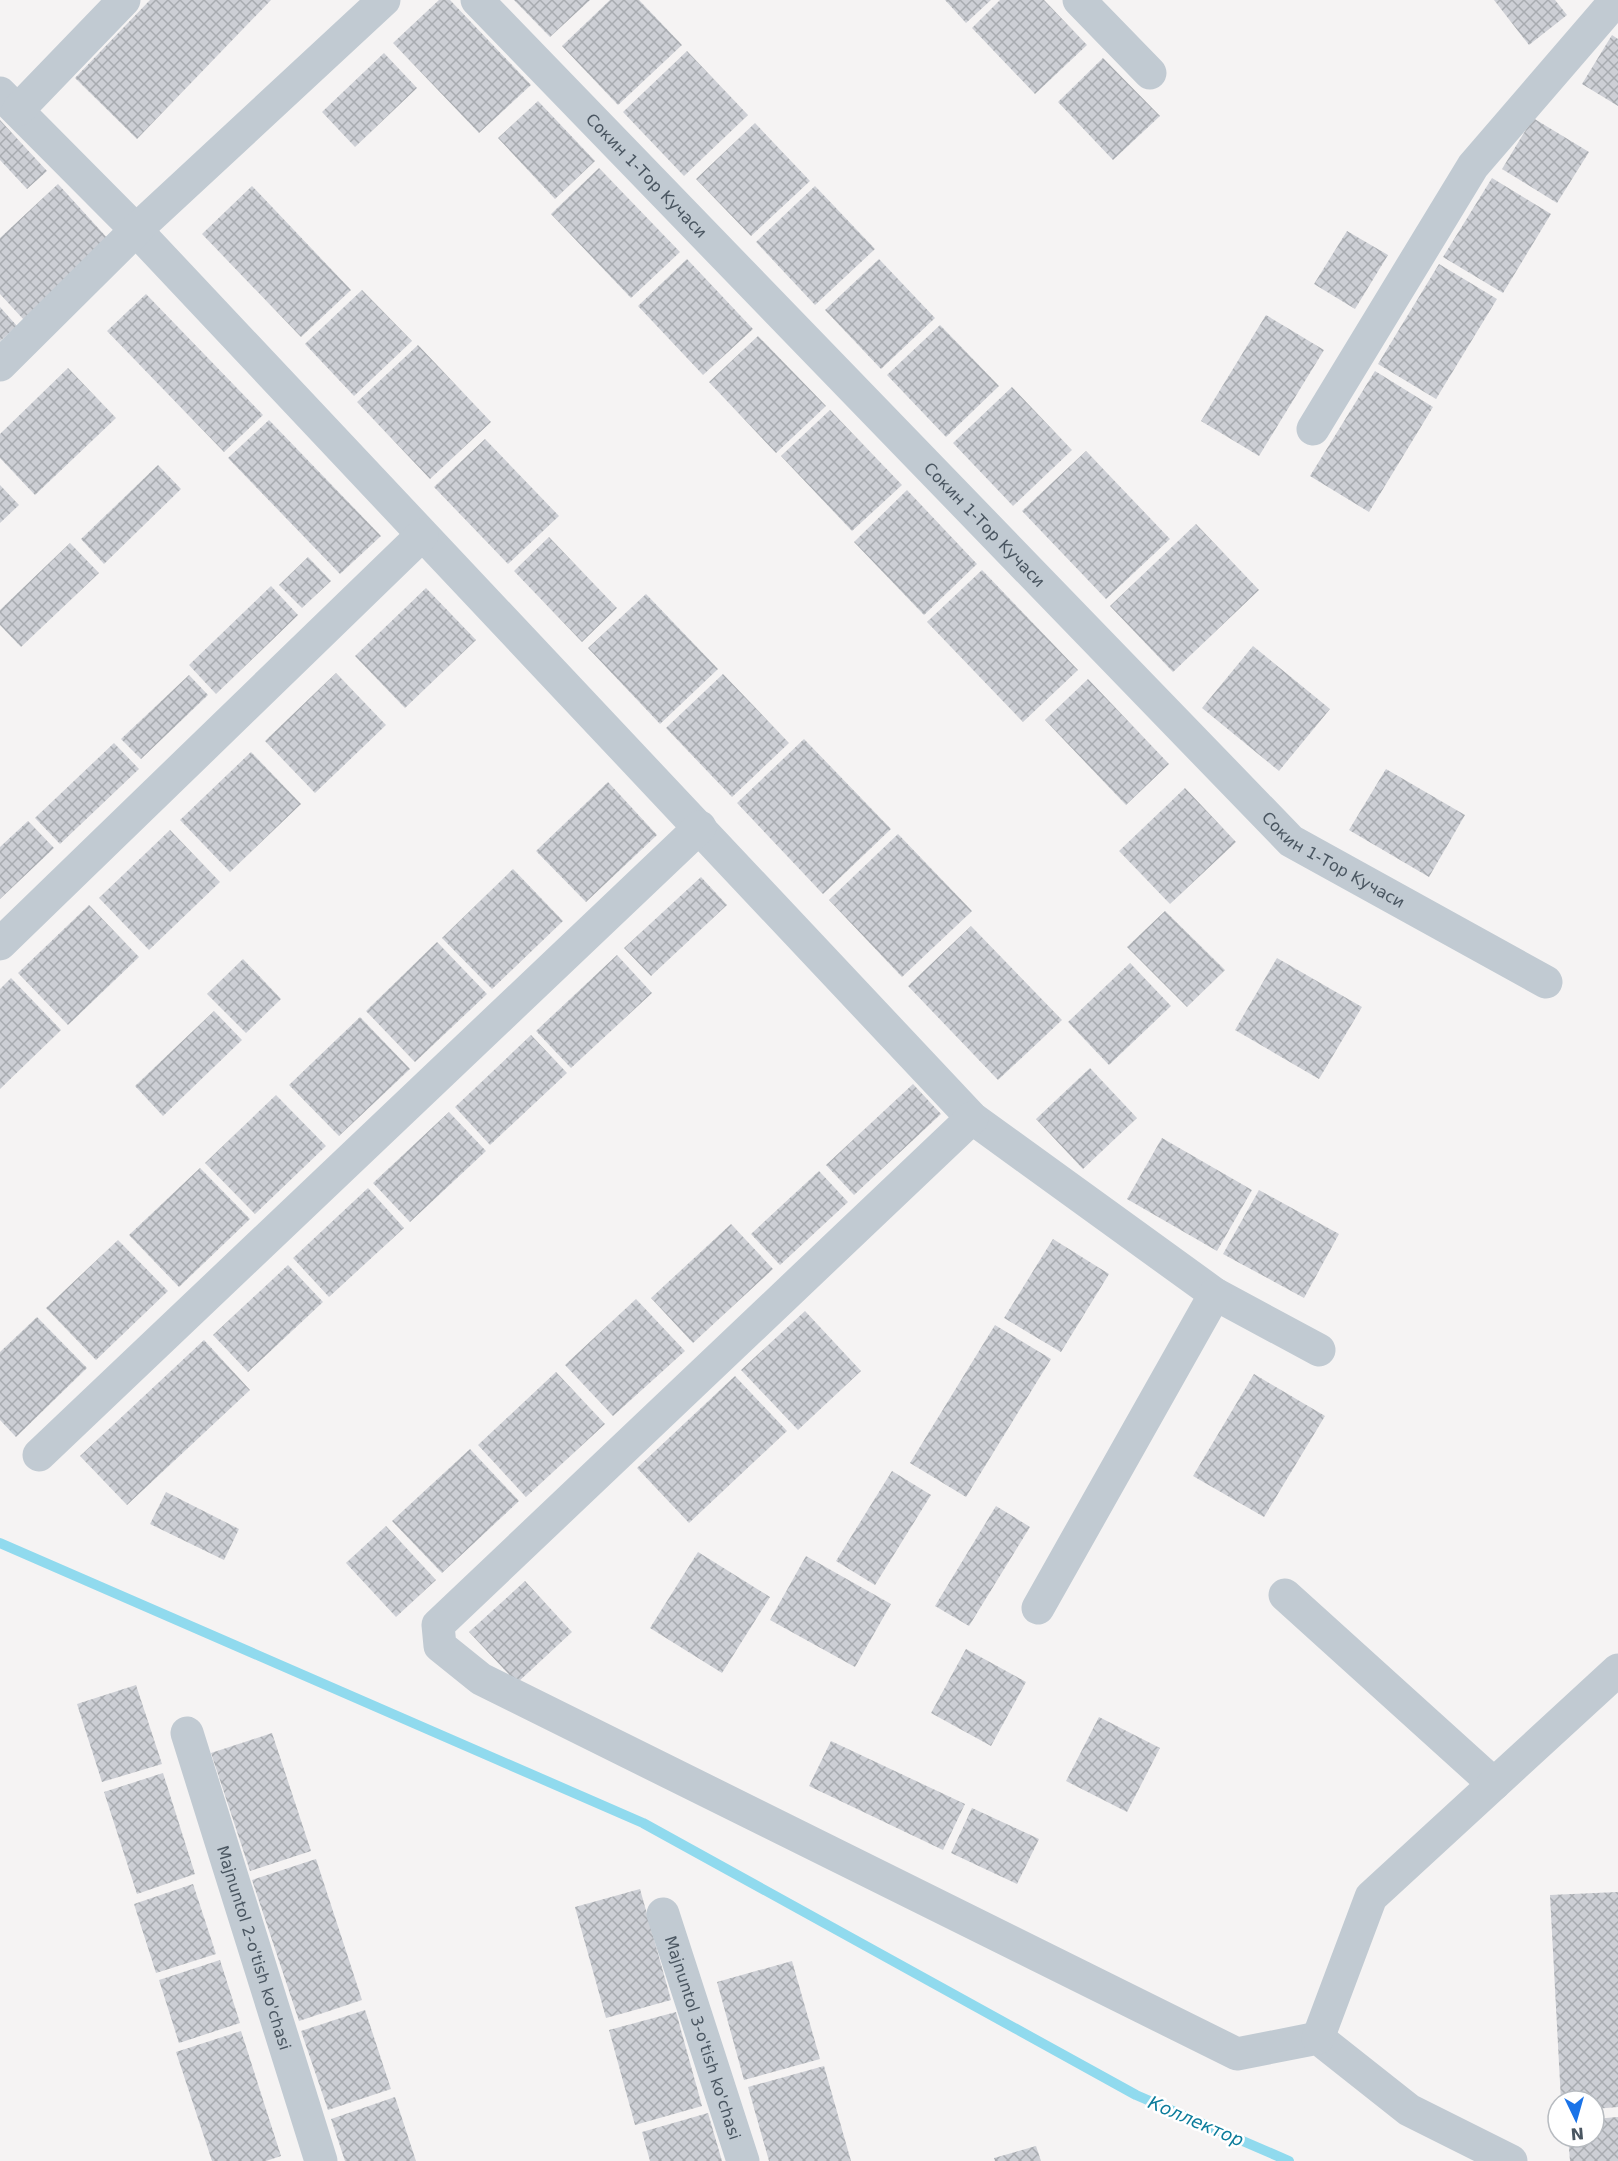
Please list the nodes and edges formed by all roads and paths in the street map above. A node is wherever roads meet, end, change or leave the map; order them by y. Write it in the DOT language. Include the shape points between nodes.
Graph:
graph roads {
  1 [pos="124,0"];
  2 [pos="384,0"];
  3 [pos="477,0"];
  4 [pos="1079,0"];
  5 [pos="1616,0"];
  6 [pos="1150,73"];
  7 [pos="9,102"];
  8 [pos="136,230"];
  9 [pos="0,365"];
  10 [pos="1312,429"];
  11 [pos="422,535"];
  12 [pos="700,827"];
  13 [pos="0,944"];
  14 [pos="1546,982"];
  15 [pos="972,1118"];
  16 [pos="1215,1294"];
  17 [pos="1319,1350"];
  18 [pos="39,1455"];
  19 [pos="1285,1595"];
  20 [pos="1038,1608"];
  21 [pos="1618,1670"];
  22 [pos="187,1733"];
  23 [pos="1494,1784"];
  24 [pos="663,1914"];
  25 [pos="1318,2038"];
  26 [pos="321,2161"];
  27 [pos="743,2161"];
  28 [pos="1511,2161"];
  1 -- 7 [label="street"];
  2 -- 8 [label="street"];
  3 -- 14 [label="street, Сокин 1-Тор Kучаси" via="1291,840"];
  4 -- 6 [label="street"];
  5 -- 10 [label="street" via="1473,166"];
  7 -- 8 [label="street"];
  8 -- 9 [label="street"];
  8 -- 11 [label="street"];
  11 -- 12 [label="street"];
  11 -- 13 [label="street"];
  12 -- 15 [label="street"];
  12 -- 18 [label="street"];
  15 -- 16 [label="street"];
  15 -- 25 [label="street" via="438,1624 440,1646 481,1678 1237,2054"];
  16 -- 17 [label="street"];
  16 -- 20 [label="street"];
  19 -- 23 [label="street"];
  21 -- 23 [label="street"];
  22 -- 26 [label="street, Majnuntol 2-o'tish ko'chasi"];
  23 -- 25 [label="street" via="1371,1897"];
  24 -- 27 [label="street, Majnuntol 3-o'tish ko'chasi"];
  25 -- 28 [label="street" via="1408,2110"];
}
